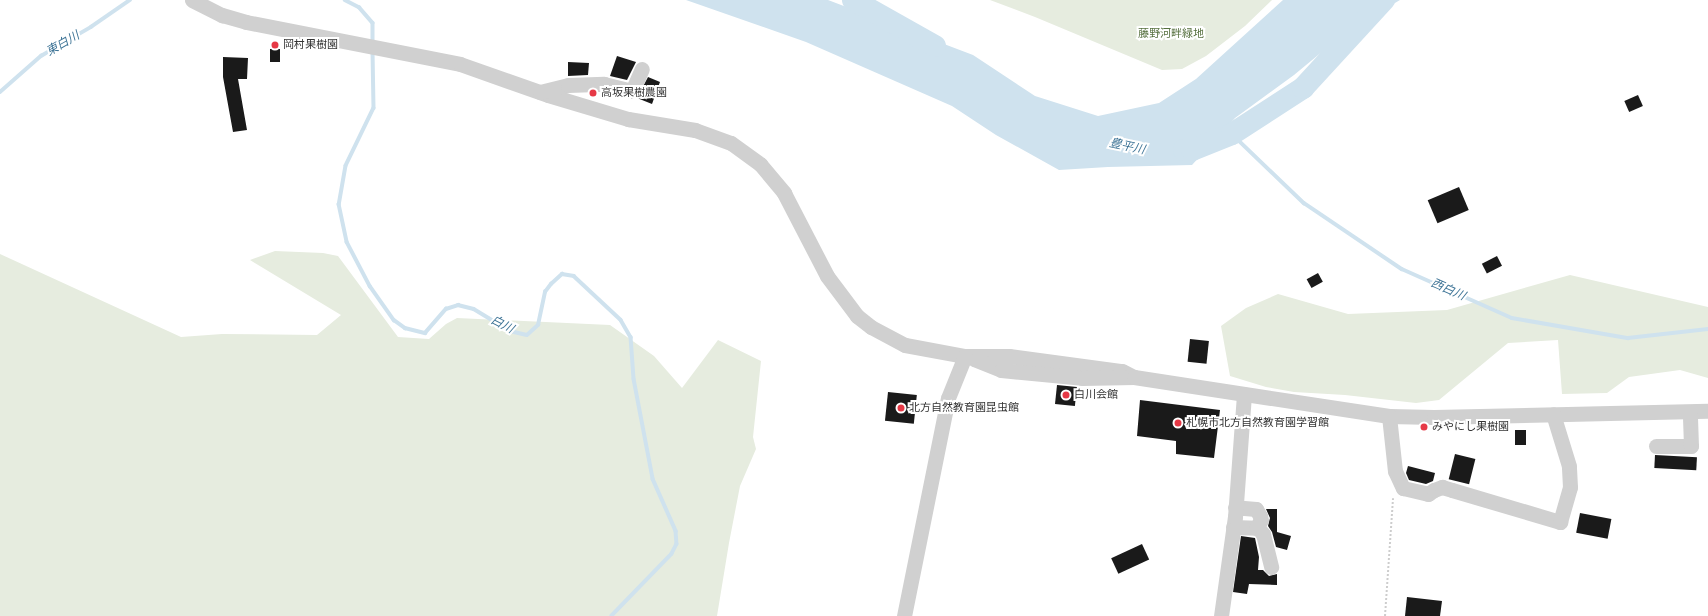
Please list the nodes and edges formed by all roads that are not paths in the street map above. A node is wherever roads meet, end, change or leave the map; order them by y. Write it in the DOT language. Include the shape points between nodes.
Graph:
graph roads {
  1 [pos="192,0"];
  2 [pos="642,70"];
  3 [pos="540,92"];
  4 [pos="965,356"];
  5 [pos="1244,394"];
  6 [pos="1708,411"];
  7 [pos="1690,412"];
  8 [pos="1553,414"];
  9 [pos="1389,416"];
  10 [pos="1656,446"];
  11 [pos="1235,507"];
  12 [pos="1233,527"];
  13 [pos="1258,528"];
  14 [pos="1271,567"];
  15 [pos="904,616"];
  16 [pos="1221,616"];
  1 -- 3 [label="street" via="222,15 246,22 452,63"];
  2 -- 3 [label="street" via="632,91 604,84 568,84"];
  3 -- 4 [label="street" via="628,119 695,130 731,142 760,164 784,193 827,276 857,316 871,327 905,345"];
  4 -- 5 [label="street" via="1001,370 1082,378 1134,377"];
  4 -- 15 [label="street" via="948,398"];
  5 -- 9 [label="street"];
  5 -- 11 [label="street"];
  6 -- 7 [label="street"];
  7 -- 8 [label="street"];
  7 -- 10 [label="street" via="1696,450"];
  8 -- 9 [label="street"];
  8 -- 9 [label="street" via="1569,466 1570,487 1560,522 1442,487 1428,494 1403,488 1394,471"];
  11 -- 12 [label="street"];
  11 -- 13 [label="street" via="1256,509 1261,520"];
  12 -- 13 [label="street"];
  12 -- 16 [label="street"];
  13 -- 14 [label="street" via="1263,534"];
}
